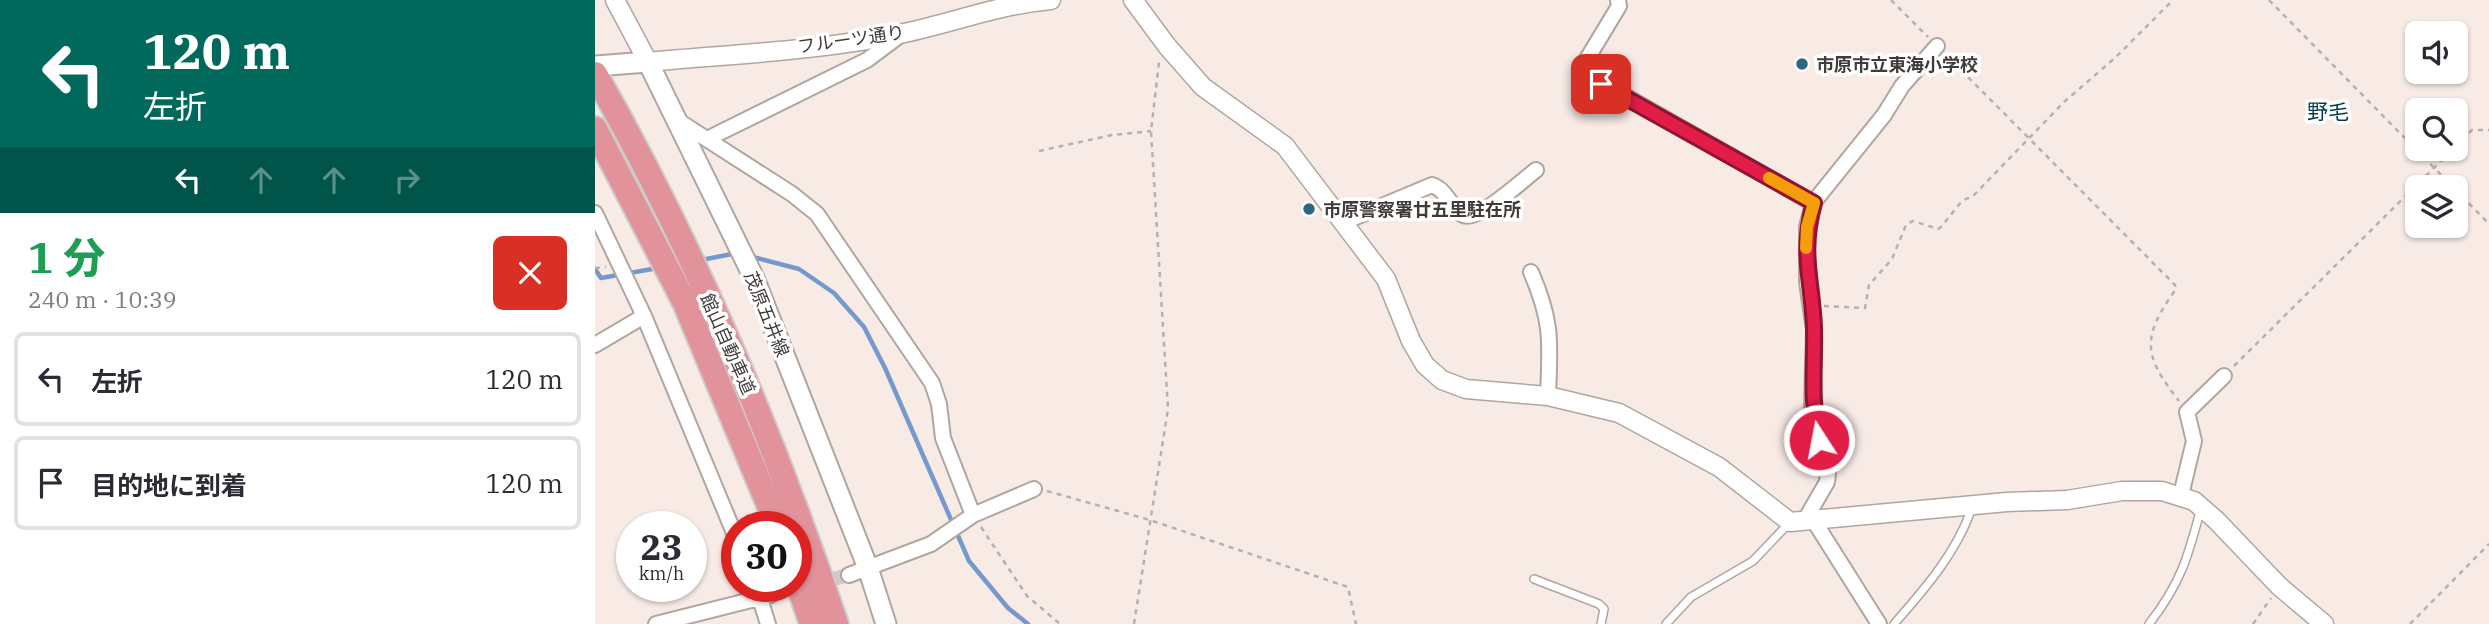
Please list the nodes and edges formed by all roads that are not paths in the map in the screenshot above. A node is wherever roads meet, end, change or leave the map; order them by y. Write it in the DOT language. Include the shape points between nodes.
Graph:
graph roads {
  1 [pos="615,0"];
  2 [pos="1051,0"];
  3 [pos="1133,0"];
  4 [pos="1618,0"];
  5 [pos="904,33"];
  6 [pos="1937,46"];
  7 [pos="648,62"];
  8 [pos="595,66"];
  9 [pos="595,74"];
  10 [pos="676,120"];
  11 [pos="595,129"];
  12 [pos="707,139"];
  13 [pos="1536,170"];
  14 [pos="1814,203"];
  15 [pos="653,212"];
  16 [pos="598,219"];
  17 [pos="1344,222"];
  18 [pos="1531,272"];
  19 [pos="694,296"];
  20 [pos="644,316"];
  21 [pos="595,345"];
  22 [pos="2224,376"];
  23 [pos="1548,397"];
  24 [pos="1034,489"];
  25 [pos="2181,495"];
  26 [pos="1972,506"];
  27 [pos="2202,508"];
  28 [pos="725,511"];
  29 [pos="772,511"];
  30 [pos="973,515"];
  31 [pos="1814,520"];
  32 [pos="1790,522"];
  33 [pos="858,572"];
  34 [pos="1534,579"];
  35 [pos="731,602"];
  36 [pos="764,602"];
  37 [pos="804,602"];
  38 [pos="656,624"];
  39 [pos="768,624"];
  40 [pos="812,624"];
  41 [pos="836,624"];
  42 [pos="886,624"];
  43 [pos="1601,624"];
  44 [pos="1665,624"];
  45 [pos="1879,624"];
  46 [pos="1894,624"];
  47 [pos="2149,624"];
  48 [pos="2324,624"];
  1 -- 7 [label="street"];
  2 -- 5 [label="street, フルーツ通り" via="1008,4"];
  3 -- 17 [label="street" via="1203,87 1285,146"];
  4 -- 14 [label="street" via="1619,6 1584,64 1590,76"];
  5 -- 7 [label="street, フルーツ通り"];
  5 -- 12 [label="street" via="867,60"];
  6 -- 14 [label="street"];
  7 -- 8 [label="main road"];
  7 -- 10 [label="main road, 茂原五井線"];
  9 -- 15 [label="highway, 館山自動車道" via="611,103"];
  10 -- 12 [label="street"];
  10 -- 33 [label="main road, 茂原五井線" via="754,278"];
  11 -- 15 [label="highway, 館山自動車道"];
  12 -- 30 [label="street" via="817,214 932,383 943,438"];
  13 -- 17 [label="street" via="1484,211 1469,216 1432,184"];
  14 -- 31 [label="street" via="1807,227 1806,261 1813,306 1812,407 1828,473 1809,513"];
  15 -- 19 [label="highway, 館山自動車道"];
  16 -- 20 [label="street"];
  17 -- 23 [label="street" via="1385,279 1425,365 1441,380 1466,389"];
  18 -- 23 [label="street" via="1550,326"];
  19 -- 29 [label="highway, 館山自動車道"];
  19 -- 41 [label="highway, 館山自動車道" via="779,463"];
  20 -- 21 [label="street"];
  20 -- 28 [label="street"];
  22 -- 25 [label="street" via="2187,412 2194,441"];
  23 -- 32 [label="street" via="1619,413 1674,440 1719,467"];
  24 -- 30 [label="street"];
  25 -- 26 [label="street" via="2122,491"];
  25 -- 27 [label="street"];
  26 -- 31 [label="street"];
  26 -- 46 [label="lane" via="1965,528 1947,556"];
  27 -- 47 [label="lane" via="2187,563"];
  27 -- 48 [label="street"];
  30 -- 33 [label="street" via="931,544"];
  31 -- 32 [label="street"];
  31 -- 45 [label="street"];
  32 -- 44 [label="lane" via="1753,561 1691,597"];
  33 -- 42 [label="main road, 茂原五井線"];
  34 -- 43 [label="lane" via="1599,604 1604,610"];
  35 -- 38 [label="street"];
  36 -- 39 [label="street"];
  37 -- 40 [label="highway"];
}
